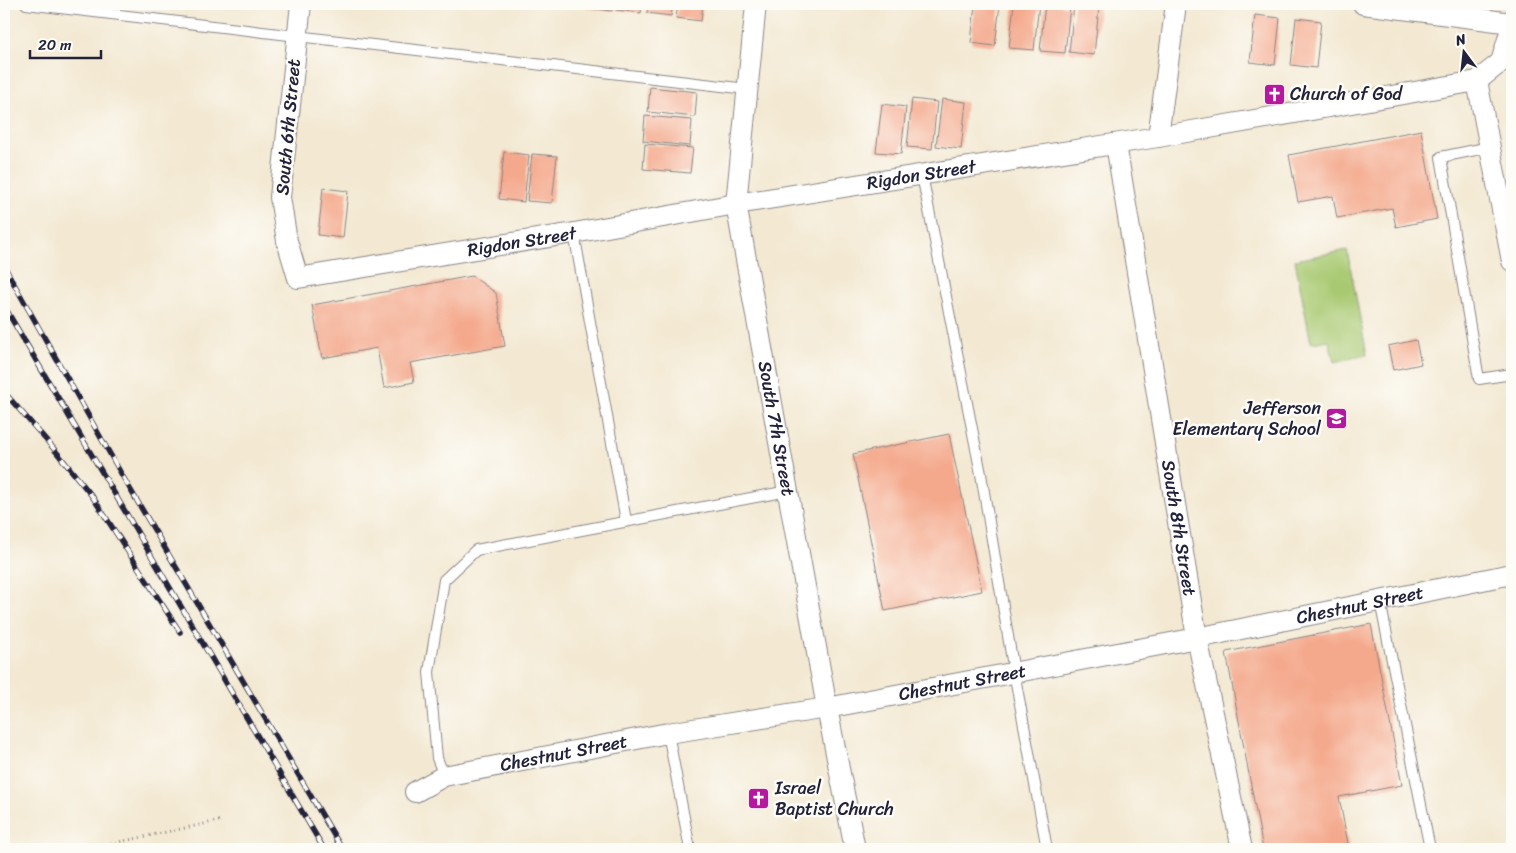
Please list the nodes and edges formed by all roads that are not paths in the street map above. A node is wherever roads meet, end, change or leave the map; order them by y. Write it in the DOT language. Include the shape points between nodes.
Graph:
graph roads {
  1 [pos="26,4"];
  2 [pos="301,4"];
  3 [pos="756,4"];
  4 [pos="1176,4"];
  5 [pos="1363,4"];
  6 [pos="1512,24"];
  7 [pos="297,37"];
  8 [pos="1477,82"];
  9 [pos="747,89"];
  10 [pos="1158,137"];
  11 [pos="1116,144"];
  12 [pos="1490,147"];
  13 [pos="922,175"];
  14 [pos="736,204"];
  15 [pos="574,233"];
  16 [pos="1512,261"];
  17 [pos="298,278"];
  18 [pos="1512,374"];
  19 [pos="788,491"];
  20 [pos="626,521"];
  21 [pos="1512,574"];
  22 [pos="1380,601"];
  23 [pos="1197,638"];
  24 [pos="1014,672"];
  25 [pos="827,708"];
  26 [pos="668,733"];
  27 [pos="444,776"];
  28 [pos="415,792"];
  29 [pos="690,849"];
  30 [pos="855,849"];
  31 [pos="1047,849"];
  32 [pos="1242,849"];
  33 [pos="1430,849"];
  1 -- 7 [label="lane"];
  2 -- 7 [label="street, South 6th Street"];
  3 -- 9 [label="street, South 7th Street"];
  4 -- 10 [label="street"];
  5 -- 6 [label="street"];
  6 -- 8 [label="street" via="1501,62"];
  7 -- 9 [label="lane"];
  7 -- 17 [label="street, South 6th Street" via="280,196 287,241"];
  8 -- 10 [label="street, Rigdon Street"];
  8 -- 12 [label="street"];
  9 -- 14 [label="street, South 7th Street"];
  10 -- 11 [label="street, Rigdon Street"];
  11 -- 13 [label="street, Rigdon Street"];
  11 -- 23 [label="street, South 8th Street"];
  12 -- 16 [label="street"];
  12 -- 18 [label="lane" via="1441,157 1479,379"];
  13 -- 14 [label="street, Rigdon Street"];
  13 -- 24 [label="lane" via="981,474"];
  14 -- 15 [label="street, Rigdon Street"];
  14 -- 19 [label="street, South 7th Street"];
  15 -- 17 [label="street, Rigdon Street"];
  15 -- 20 [label="lane"];
  19 -- 20 [label="lane"];
  19 -- 25 [label="street, South 7th Street"];
  20 -- 27 [label="lane" via="476,550 444,580 429,672 437,758"];
  21 -- 22 [label="street, Chestnut Street"];
  22 -- 23 [label="street, Chestnut Street"];
  22 -- 33 [label="lane"];
  23 -- 24 [label="street, Chestnut Street"];
  23 -- 32 [label="street, South 8th Street"];
  24 -- 25 [label="street, Chestnut Street"];
  24 -- 31 [label="lane"];
  25 -- 26 [label="street, Chestnut Street"];
  25 -- 30 [label="street, South 7th Street"];
  26 -- 27 [label="street, Chestnut Street"];
  26 -- 29 [label="lane"];
  27 -- 28 [label="street, Chestnut Street"];
}
